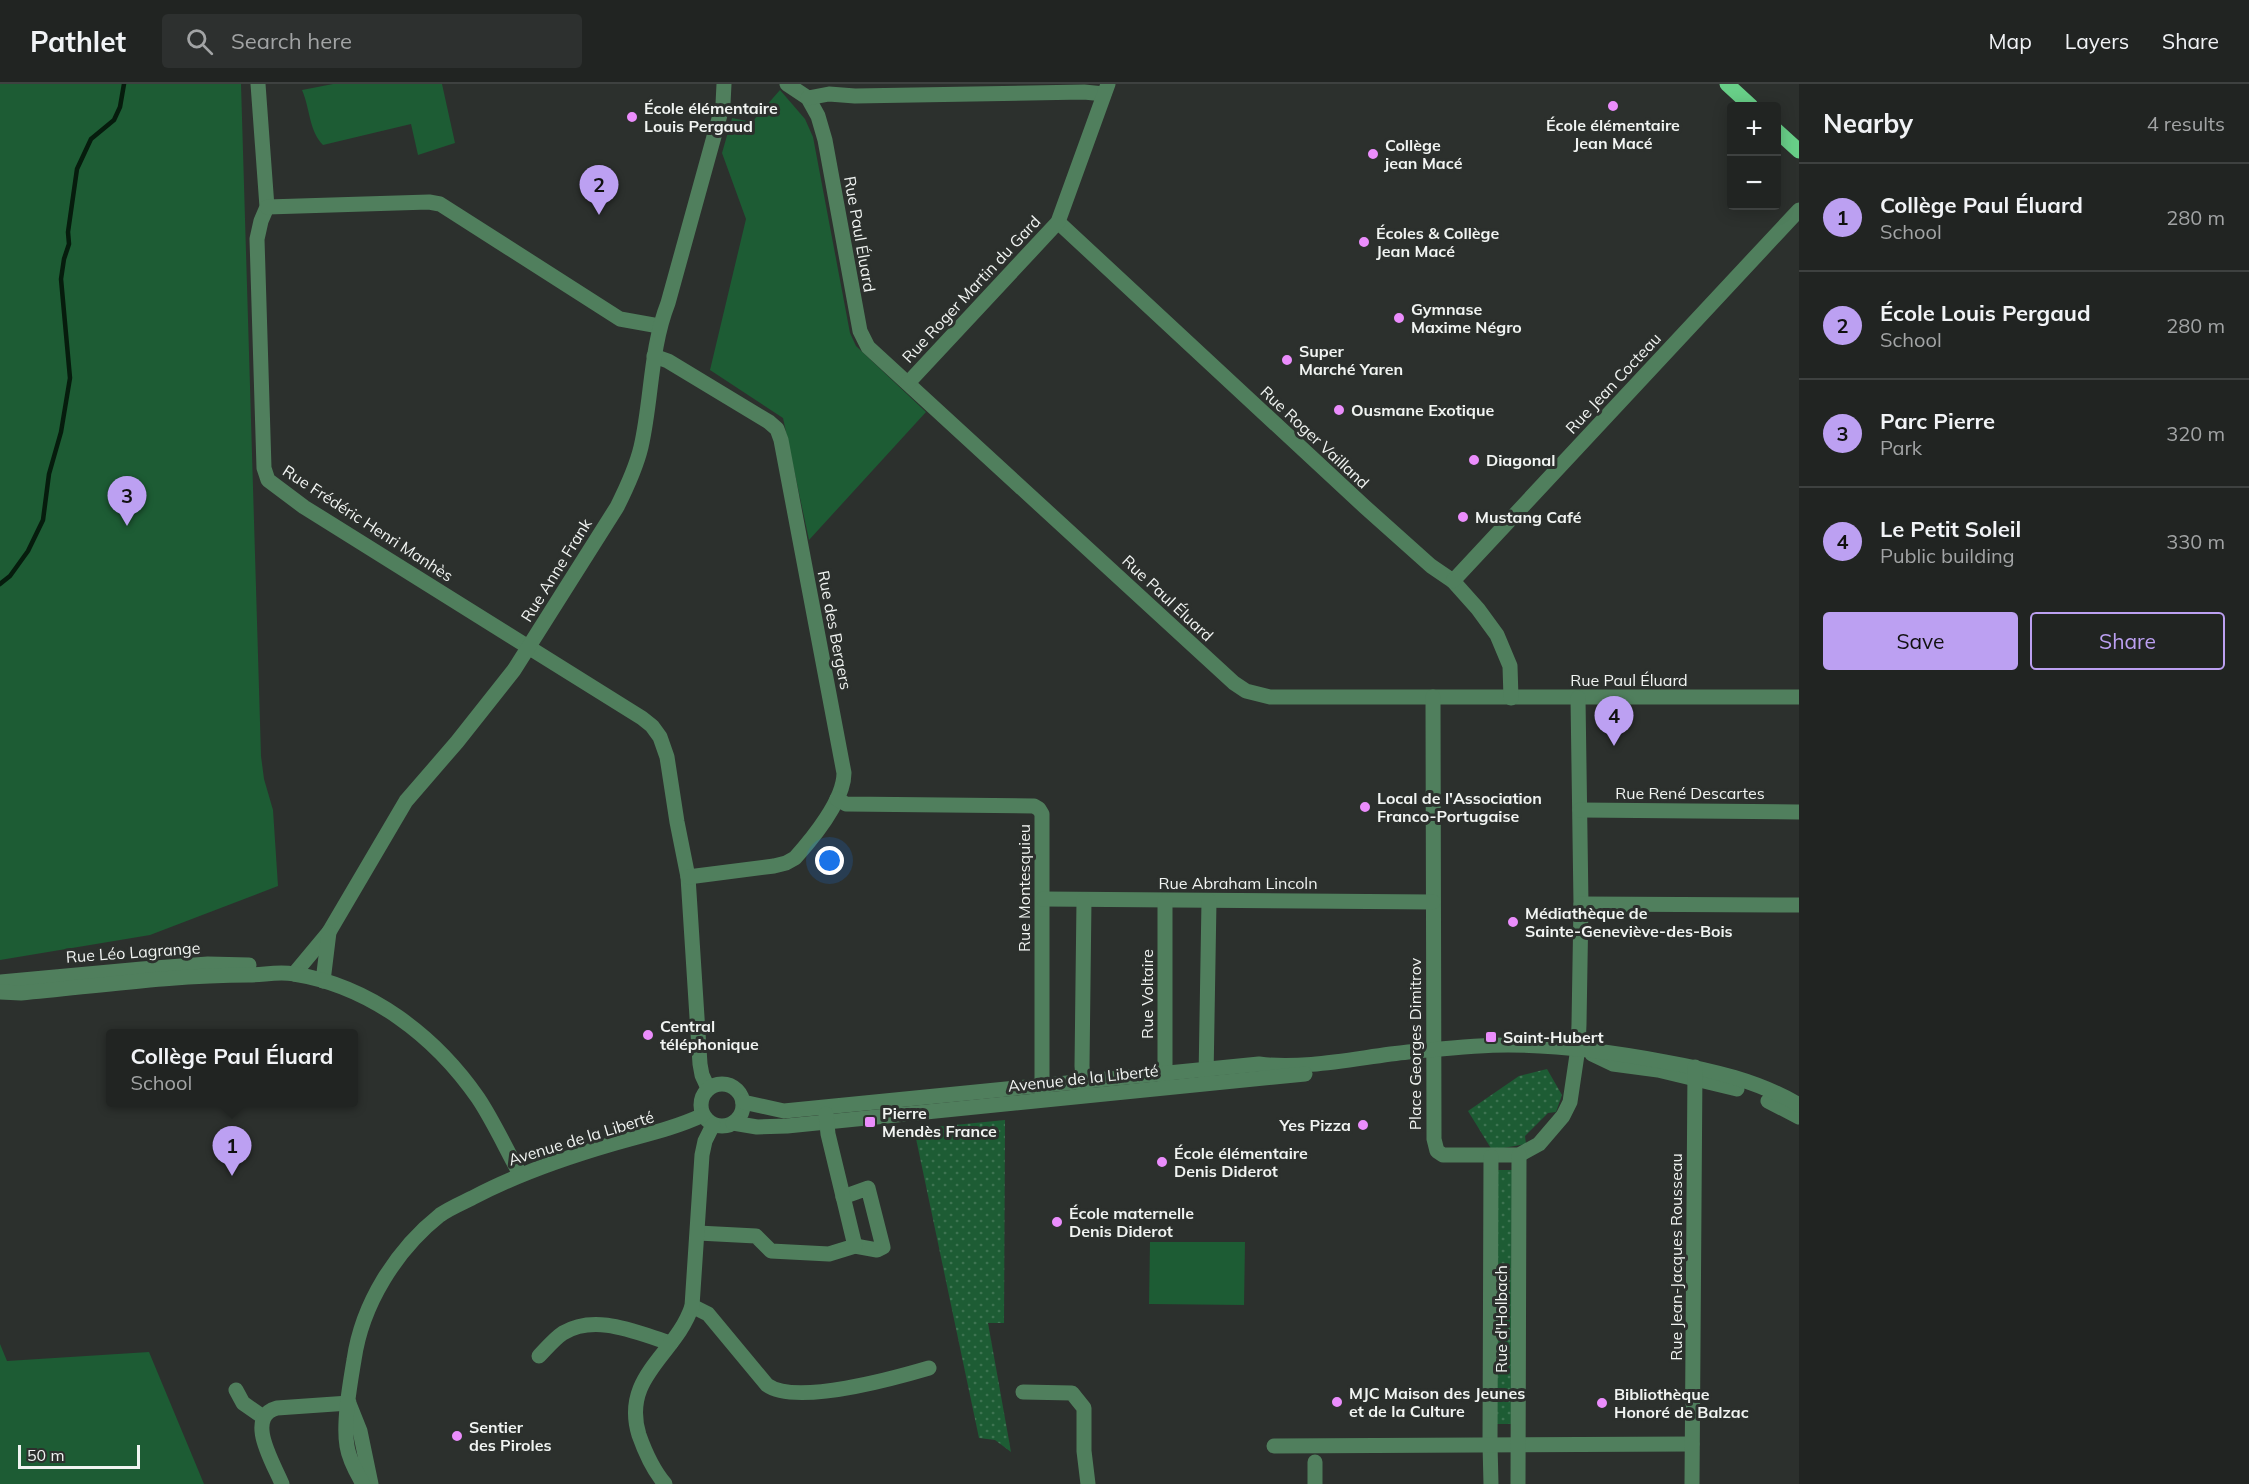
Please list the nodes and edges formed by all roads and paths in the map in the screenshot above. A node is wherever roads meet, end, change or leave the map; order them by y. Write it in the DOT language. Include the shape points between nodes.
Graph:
graph roads {
  1 [pos="258,84"];
  2 [pos="724,84"];
  3 [pos="787,84"];
  4 [pos="1727,84"];
  5 [pos="1106,89"];
  6 [pos="808,98"];
  7 [pos="1747,102"];
  8 [pos="1781,135"];
  9 [pos="1799,151"];
  10 [pos="267,207"];
  11 [pos="1799,210"];
  12 [pos="1058,222"];
  13 [pos="659,326"];
  14 [pos="654,356"];
  15 [pos="908,383"];
  16 [pos="1453,581"];
  17 [pos="529,647"];
  18 [pos="1799,697"];
  19 [pos="1434,698"];
  20 [pos="1511,698"];
  21 [pos="1578,698"];
  22 [pos="837,799"];
  23 [pos="1580,810"];
  24 [pos="1799,812"];
  25 [pos="688,877"];
  26 [pos="1042,899"];
  27 [pos="1084,900"];
  28 [pos="1165,901"];
  29 [pos="1209,901"];
  30 [pos="1432,902"];
  31 [pos="1581,904"];
  32 [pos="1799,905"];
  33 [pos="329,932"];
  34 [pos="269,972"];
  35 [pos="294,974"];
  36 [pos="323,981"];
  37 [pos="0,982"];
  38 [pos="0,992"];
  39 [pos="1578,1048"];
  40 [pos="1434,1050"];
  41 [pos="1695,1073"];
  42 [pos="1206,1076"];
  43 [pos="1165,1080"];
  44 [pos="708,1088"];
  45 [pos="1084,1089"];
  46 [pos="1042,1093"];
  47 [pos="743,1102"];
  48 [pos="1799,1105"];
  49 [pos="826,1114"];
  50 [pos="1799,1117"];
  51 [pos="708,1120"];
  52 [pos="733,1123"];
  53 [pos="1519,1155"];
  54 [pos="1491,1157"];
  55 [pos="520,1174"];
  56 [pos="843,1197"];
  57 [pos="698,1233"];
  58 [pos="855,1246"];
  59 [pos="692,1306"];
  60 [pos="671,1343"];
  61 [pos="539,1356"];
  62 [pos="929,1368"];
  63 [pos="236,1390"];
  64 [pos="1023,1392"];
  65 [pos="349,1403"];
  66 [pos="263,1417"];
  67 [pos="1490,1444"];
  68 [pos="1519,1444"];
  69 [pos="1692,1444"];
  70 [pos="1274,1446"];
  71 [pos="1315,1462"];
  72 [pos="282,1484"];
  73 [pos="363,1484"];
  74 [pos="371,1484"];
  75 [pos="665,1484"];
  76 [pos="1088,1484"];
  77 [pos="1315,1484"];
  78 [pos="1491,1484"];
  79 [pos="1518,1484"];
  80 [pos="1692,1484"];
  1 -- 10 [label="street, Rue Frédéric Henri Manhès"];
  2 -- 13 [label="street, Rue Anne Frank" via="723,104"];
  3 -- 6 [label="street"];
  4 -- 7 [label="main road"];
  5 -- 6 [label="street" via="829,94"];
  5 -- 12 [label="street, Rue Roger Martin du Gard"];
  6 -- 15 [label="street, Rue Paul Éluard" via="825,140 860,331 868,347"];
  8 -- 9 [label="main road"];
  10 -- 13 [label="street" via="440,204 620,319"];
  10 -- 17 [label="street, Rue Frédéric Henri Manhès" via="257,239 264,468 268,480 304,507"];
  11 -- 16 [label="street, Rue Jean Cocteau"];
  12 -- 15 [label="street, Rue Roger Martin du Gard"];
  12 -- 16 [label="street, Rue Roger Vailland" via="1365,507"];
  13 -- 14 [label="street, Rue Anne Frank"];
  14 -- 17 [label="street, Rue Anne Frank" via="641,446 626,488"];
  14 -- 22 [label="street, Rue des Bergers" via="777,429 844,773 844,785"];
  15 -- 19 [label="street, Rue Paul Éluard" via="1246,691 1270,697"];
  16 -- 20 [label="street, Rue Roger Vailland" via="1497,635 1510,666"];
  17 -- 25 [label="street, Rue Anne Frank" via="642,718 660,737"];
  17 -- 33 [label="street" via="457,742 406,801"];
  18 -- 21 [label="street, Rue Paul Éluard"];
  19 -- 20 [label="street, Rue Paul Éluard"];
  19 -- 30 [label="street, Place Georges Dimitrov"];
  20 -- 21 [label="street, Rue Paul Éluard"];
  21 -- 23 [label="street, Place Georges Dimitrov"];
  22 -- 25 [label="street, Rue des Bergers" via="803,849 786,863"];
  22 -- 26 [label="street, Rue Montesquieu" via="846,804 1040,808"];
  23 -- 24 [label="street, Rue René Descartes"];
  23 -- 31 [label="street, Place Georges Dimitrov"];
  25 -- 44 [label="street, Rue Anne Frank" via="700,1064"];
  26 -- 27 [label="street, Rue Abraham Lincoln"];
  26 -- 46 [label="street, Rue Montesquieu"];
  27 -- 28 [label="street, Rue Abraham Lincoln"];
  27 -- 45 [label="street"];
  28 -- 29 [label="street, Rue Abraham Lincoln"];
  28 -- 43 [label="street, Rue Voltaire"];
  29 -- 30 [label="street, Rue Abraham Lincoln"];
  29 -- 42 [label="street"];
  30 -- 40 [label="street, Place Georges Dimitrov"];
  31 -- 32 [label="street"];
  31 -- 39 [label="street, Place Georges Dimitrov"];
  33 -- 35 [label="street"];
  33 -- 36 [label="street"];
  34 -- 35 [label="street, Rue Léo Lagrange"];
  34 -- 37 [label="street, Rue Léo Lagrange" via="250,965 208,964"];
  34 -- 38 [label="street, Rue Léo Lagrange"];
  35 -- 36 [label="street, Rue Léo Lagrange"];
  36 -- 55 [label="street, Rue Léo Lagrange" via="381,1005 424,1037 478,1100"];
  39 -- 40 [label="street, Avenue de la Liberté" via="1505,1045"];
  39 -- 41 [label="street, Avenue de la Liberté" via="1615,1052"];
  39 -- 53 [label="street, Place Georges Dimitrov" via="1570,1102 1563,1116 1539,1144"];
  40 -- 42 [label="street, Avenue de la Liberté" via="1274,1072 1259,1064"];
  40 -- 54 [label="street, Place Georges Dimitrov" via="1437,1151 1443,1155"];
  41 -- 48 [label="street, Avenue de la Liberté" via="1755,1085"];
  41 -- 50 [label="street, Avenue de la Liberté" via="1748,1092"];
  41 -- 69 [label="street, Rue Jean-Jacques Rousseau"];
  42 -- 43 [label="street, Avenue de la Liberté"];
  43 -- 45 [label="street, Avenue de la Liberté"];
  44 -- 47 [label="street" via="722,1083 730,1085"];
  44 -- 51 [label="street" via="701,1101"];
  45 -- 46 [label="street, Avenue de la Liberté"];
  46 -- 49 [label="street, Avenue de la Liberté"];
  47 -- 49 [label="street, Avenue de la Liberté" via="784,1111"];
  47 -- 52 [label="street"];
  49 -- 52 [label="street, Avenue de la Liberté" via="757,1127"];
  49 -- 56 [label="street"];
  51 -- 52 [label="street" via="720,1126"];
  51 -- 55 [label="street, Avenue de la Liberté" via="612,1144"];
  51 -- 57 [label="street"];
  53 -- 54 [label="street, Place Georges Dimitrov"];
  53 -- 68 [label="street, Rue d'Holbach"];
  54 -- 67 [label="street, Rue d'Holbach"];
  55 -- 65 [label="street, Avenue de la Liberté" via="442,1214 401,1255 384,1280 362,1327"];
  56 -- 58 [label="street"];
  56 -- 58 [label="street" via="868,1188 883,1247 877,1250"];
  57 -- 58 [label="street" via="756,1236 771,1251 829,1254"];
  57 -- 59 [label="street"];
  59 -- 60 [label="street"];
  59 -- 62 [label="street" via="708,1314 767,1385 778,1390 844,1388"];
  60 -- 61 [label="street" via="604,1324 581,1325 561,1334"];
  60 -- 75 [label="street" via="641,1383 635,1408 644,1450"];
  63 -- 66 [label="street" via="243,1403"];
  64 -- 76 [label="street" via="1072,1393 1084,1408"];
  65 -- 66 [label="street" via="277,1408"];
  65 -- 73 [label="street, Avenue de la Liberté" via="348,1449"];
  65 -- 74 [label="street, Avenue de la Liberté" via="360,1431"];
  66 -- 72 [label="street" via="262,1435"];
  67 -- 68 [label="street"];
  67 -- 70 [label="street"];
  67 -- 78 [label="street, Rue d'Holbach"];
  68 -- 69 [label="street"];
  68 -- 79 [label="street, Rue d'Holbach"];
  69 -- 80 [label="street, Rue Jean-Jacques Rousseau"];
  71 -- 77 [label="street"];
}
